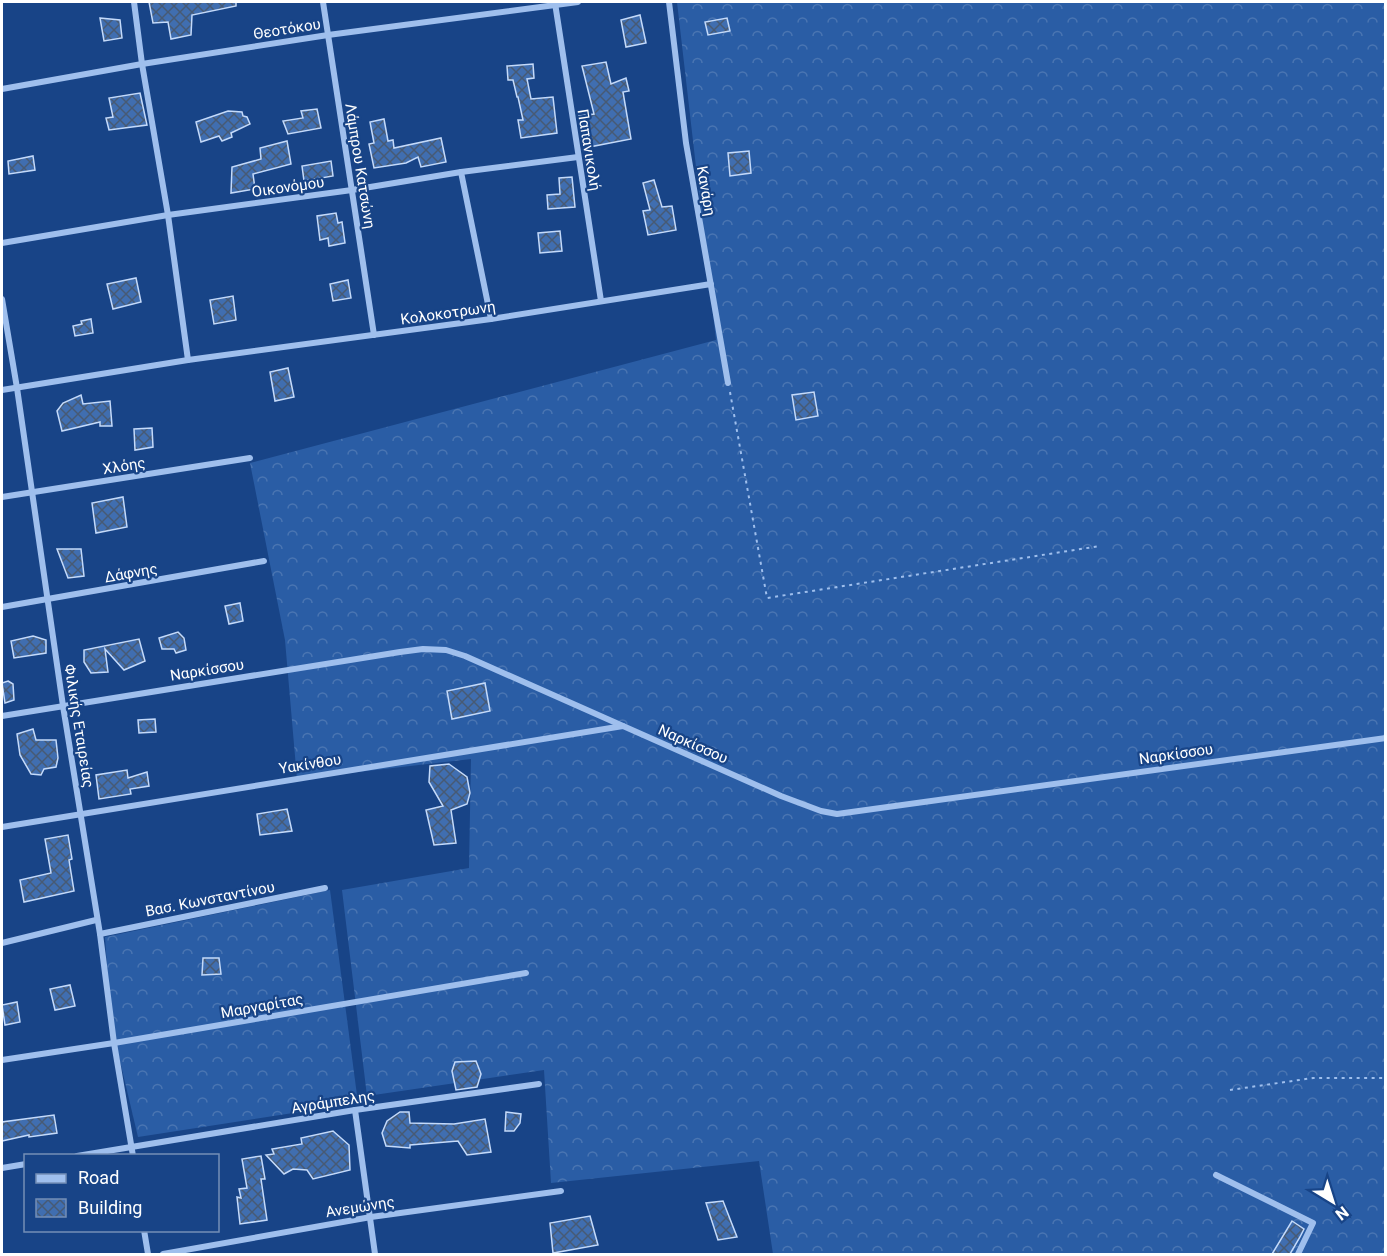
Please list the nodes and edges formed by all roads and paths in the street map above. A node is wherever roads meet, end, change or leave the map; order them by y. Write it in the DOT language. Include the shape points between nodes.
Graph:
graph roads {
  1 [pos="134,2"];
  2 [pos="323,2"];
  3 [pos="578,2"];
  4 [pos="669,2"];
  5 [pos="555,4"];
  6 [pos="328,35"];
  7 [pos="142,64"];
  8 [pos="2,89"];
  9 [pos="578,158"];
  10 [pos="461,172"];
  11 [pos="352,190"];
  12 [pos="168,215"];
  13 [pos="2,243"];
  14 [pos="711,284"];
  15 [pos="2,299"];
  16 [pos="601,302"];
  17 [pos="491,319"];
  18 [pos="374,335"];
  19 [pos="188,360"];
  20 [pos="728,383"];
  21 [pos="16,388"];
  22 [pos="2,390"];
  23 [pos="250,458"];
  24 [pos="31,493"];
  25 [pos="2,497"];
  26 [pos="1100,546"];
  27 [pos="264,561"];
  28 [pos="47,600"];
  29 [pos="2,607"];
  30 [pos="63,706"];
  31 [pos="2,716"];
  32 [pos="623,726"];
  33 [pos="1386,738"];
  34 [pos="81,814"];
  35 [pos="2,827"];
  36 [pos="325,888"];
  37 [pos="96,920"];
  38 [pos="100,934"];
  39 [pos="2,943"];
  40 [pos="526,973"];
  41 [pos="114,1043"];
  42 [pos="2,1060"];
  43 [pos="1386,1078"];
  44 [pos="539,1084"];
  45 [pos="1230,1090"];
  46 [pos="355,1110"];
  47 [pos="132,1146"];
  48 [pos="83,1154"];
  49 [pos="133,1154"];
  50 [pos="24,1164"];
  51 [pos="2,1168"];
  52 [pos="1216,1175"];
  53 [pos="561,1191"];
  54 [pos="371,1217"];
  55 [pos="144,1232"];
  56 [pos="148,1254"];
  57 [pos="163,1254"];
  58 [pos="375,1254"];
  59 [pos="1298,1254"];
  1 -- 7 [label="street"];
  2 -- 6 [label="street, Λάμπρου Κατσώνη"];
  3 -- 5 [label="street, Θεοτόκου"];
  4 -- 14 [label="street, Κανάρη" via="686,143"];
  5 -- 6 [label="street, Θεοτόκου"];
  5 -- 9 [label="street, Παπανικολή"];
  6 -- 7 [label="street, Θεοτόκου"];
  6 -- 11 [label="street, Λάμπρου Κατσώνη"];
  7 -- 8 [label="street, Θεοτόκου"];
  7 -- 12 [label="street"];
  9 -- 10 [label="street, Οικονόμου"];
  9 -- 16 [label="street, Παπανικολή"];
  10 -- 11 [label="street, Οικονόμου"];
  10 -- 17 [label="street"];
  11 -- 12 [label="street, Οικονόμου"];
  11 -- 18 [label="street, Λάμπρου Κατσώνη"];
  12 -- 13 [label="street, Οικονόμου"];
  12 -- 19 [label="street"];
  14 -- 16 [label="street, Κολοκοτρωνη"];
  14 -- 20 [label="street, Κανάρη"];
  15 -- 21 [label="street, Φιλικής Εταιρείας"];
  16 -- 17 [label="street, Κολοκοτρωνη"];
  17 -- 18 [label="street, Κολοκοτρωνη"];
  18 -- 19 [label="street, Κολοκοτρωνη"];
  19 -- 21 [label="street, Κολοκοτρωνη"];
  20 -- 26 [label="path" via="767,598"];
  21 -- 22 [label="street, Κολοκοτρωνη"];
  21 -- 24 [label="street, Φιλικής Εταιρείας"];
  23 -- 24 [label="street, Χλόης"];
  24 -- 25 [label="street, Χλόης"];
  24 -- 28 [label="street, Φιλικής Εταιρείας"];
  27 -- 28 [label="street, Δάφνης"];
  28 -- 29 [label="street, Δάφνης"];
  28 -- 30 [label="street, Φιλικής Εταιρείας"];
  30 -- 31 [label="street, Ναρκίσσου"];
  30 -- 32 [label="street, Ναρκίσσου" via="321,664 446,650"];
  30 -- 34 [label="street, Φιλικής Εταιρείας"];
  32 -- 33 [label="street, Ναρκίσσου" via="781,796 837,814"];
  32 -- 34 [label="street, Υακίνθου"];
  34 -- 35 [label="street, Υακίνθου"];
  34 -- 37 [label="street, Φιλικής Εταιρείας"];
  36 -- 38 [label="street, Βασ. Κωνσταντίνου"];
  37 -- 38 [label="street, Φιλικής Εταιρείας"];
  37 -- 39 [label="street"];
  38 -- 41 [label="street, Φιλικής Εταιρείας"];
  40 -- 41 [label="street, Μαργαρίτας"];
  41 -- 42 [label="street, Μαργαρίτας"];
  41 -- 47 [label="street, Φιλικής Εταιρείας"];
  43 -- 45 [label="path" via="1313,1078"];
  44 -- 46 [label="street, Αγράμπελης"];
  46 -- 47 [label="street, Αγράμπελης"];
  46 -- 54 [label="street"];
  47 -- 48 [label="street, Αγράμπελης"];
  47 -- 49 [label="street, Φιλικής Εταιρείας"];
  50 -- 51 [label="street"];
  52 -- 59 [label="street" via="1313,1223"];
  53 -- 54 [label="street, Ανεμώνης"];
  54 -- 57 [label="street, Ανεμώνης"];
  54 -- 58 [label="street"];
  55 -- 56 [label="street"];
}
